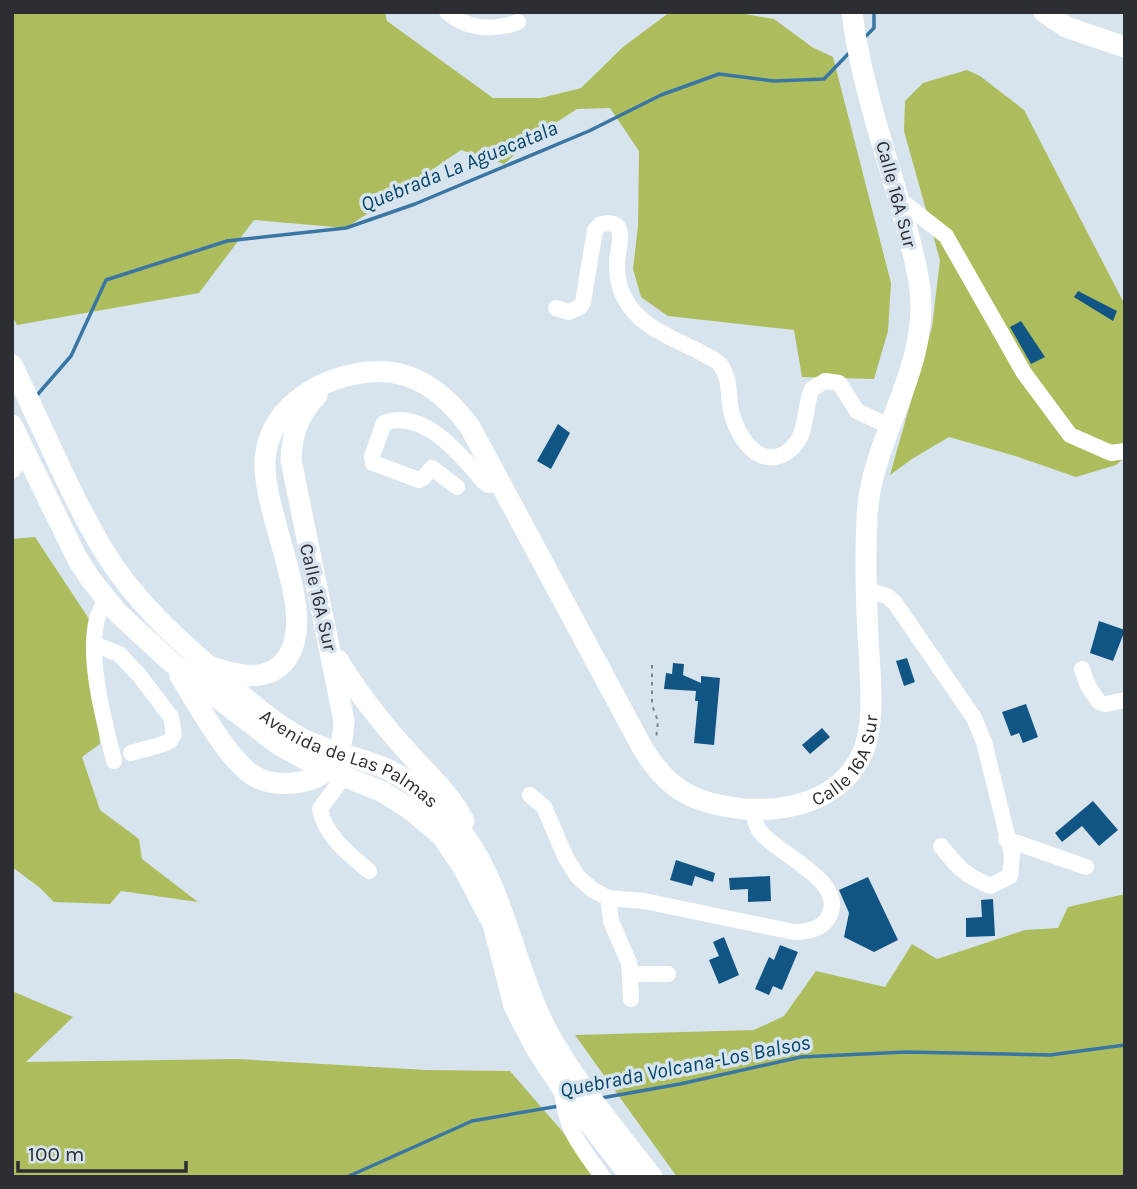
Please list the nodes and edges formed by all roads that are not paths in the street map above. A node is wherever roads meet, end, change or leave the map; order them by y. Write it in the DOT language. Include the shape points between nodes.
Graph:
graph roads {
  1 [pos="447,12"];
  2 [pos="839,12"];
  3 [pos="1044,12"];
  4 [pos="518,22"];
  5 [pos="854,28"];
  6 [pos="1124,49"];
  7 [pos="900,203"];
  8 [pos="556,308"];
  9 [pos="12,365"];
  10 [pos="330,381"];
  11 [pos="12,425"];
  12 [pos="891,427"];
  13 [pos="1125,451"];
  14 [pos="26,454"];
  15 [pos="12,471"];
  16 [pos="499,483"];
  17 [pos="457,487"];
  18 [pos="866,590"];
  19 [pos="106,599"];
  20 [pos="94,644"];
  21 [pos="331,649"];
  22 [pos="171,662"];
  23 [pos="208,666"];
  24 [pos="1082,669"];
  25 [pos="1125,700"];
  26 [pos="131,752"];
  27 [pos="114,761"];
  28 [pos="343,776"];
  29 [pos="530,795"];
  30 [pos="753,809"];
  31 [pos="1006,839"];
  32 [pos="941,846"];
  33 [pos="474,849"];
  34 [pos="1086,867"];
  35 [pos="369,871"];
  36 [pos="608,898"];
  37 [pos="630,974"];
  38 [pos="668,974"];
  39 [pos="631,999"];
  40 [pos="568,1096"];
  41 [pos="604,1129"];
  42 [pos="603,1177"];
  43 [pos="631,1177"];
  44 [pos="652,1177"];
  1 -- 4 [label="lane" via="474,27"];
  2 -- 5 [label="lane"];
  3 -- 6 [label="main road" via="1066,27"];
  5 -- 7 [label="main road, Calle 16A Sur"];
  7 -- 12 [label="main road, Calle 16A Sur" via="920,288 922,320 917,353"];
  7 -- 13 [label="lane" via="946,236 1024,373 1070,435 1111,453"];
  8 -- 12 [label="lane" via="569,312 580,307 595,230 610,223 620,233 618,274 625,301 646,324 719,363 728,380 736,425 756,453 780,456 794,445 812,389 825,381 839,383 857,411"];
  9 -- 23 [label="main road, Avenida de Las Palmas" via="108,558 156,620"];
  10 -- 16 [label="main road, Calle 16A Sur" via="358,373 390,372 439,391 470,427"];
  10 -- 21 [label="main road, Calle 16A Sur" via="300,417 291,460"];
  10 -- 23 [label="main road, Calle 16A Sur" via="306,393 283,413 271,431 266,452 266,479 298,623 294,646 279,667 260,675"];
  11 -- 14 [label="main road, Avenida de Las Palmas"];
  12 -- 18 [label="main road, Calle 16A Sur" via="869,495"];
  14 -- 15 [label="lane"];
  14 -- 19 [label="main road, Avenida de Las Palmas" via="77,558"];
  16 -- 17 [label="lane" via="482,481 452,445 431,430 407,422 384,423 373,463 419,480 432,468"];
  16 -- 30 [label="main road, Calle 16A Sur" via="653,765 695,800"];
  18 -- 30 [label="main road, Calle 16A Sur" via="870,701 861,758 850,774 825,794 796,805"];
  18 -- 31 [label="lane" via="895,603 974,718 984,742"];
  19 -- 20 [label="lane" via="97,619"];
  19 -- 22 [label="main road, Avenida de Las Palmas"];
  20 -- 26 [label="lane" via="119,654 171,717 174,734 170,741"];
  20 -- 27 [label="lane" via="100,702"];
  21 -- 22 [label="main road, Calle 16A Sur" via="344,721 341,747 322,774 294,783 269,782 244,768"];
  21 -- 33 [label="main road" via="349,680 449,795"];
  22 -- 28 [label="main road, Avenida de Las Palmas" via="279,745"];
  23 -- 33 [label="main road, Avenida de Las Palmas" via="290,732 377,765 422,791"];
  24 -- 25 [label="lane" via="1099,702"];
  28 -- 35 [label="lane" via="320,809 322,821 333,838"];
  28 -- 40 [label="main road, Avenida de Las Palmas" via="396,799 442,836 493,924 514,1006"];
  29 -- 36 [label="lane" via="544,807 578,877"];
  30 -- 36 [label="lane" via="760,831 826,887 831,911 817,928 794,932 644,901"];
  31 -- 32 [label="lane" via="1012,855 1010,877 990,886 961,872"];
  31 -- 34 [label="lane"];
  33 -- 40 [label="main road, Avenida de Las Palmas" via="526,986 555,1044"];
  36 -- 37 [label="lane" via="611,921"];
  37 -- 38 [label="lane"];
  37 -- 39 [label="lane"];
  40 -- 41 [label="main road, Avenida de Las Palmas"];
  40 -- 42 [label="lane" via="573,1135"];
  41 -- 43 [label="main road, Avenida de Las Palmas"];
  41 -- 44 [label="main road, Avenida de Las Palmas"];
}
